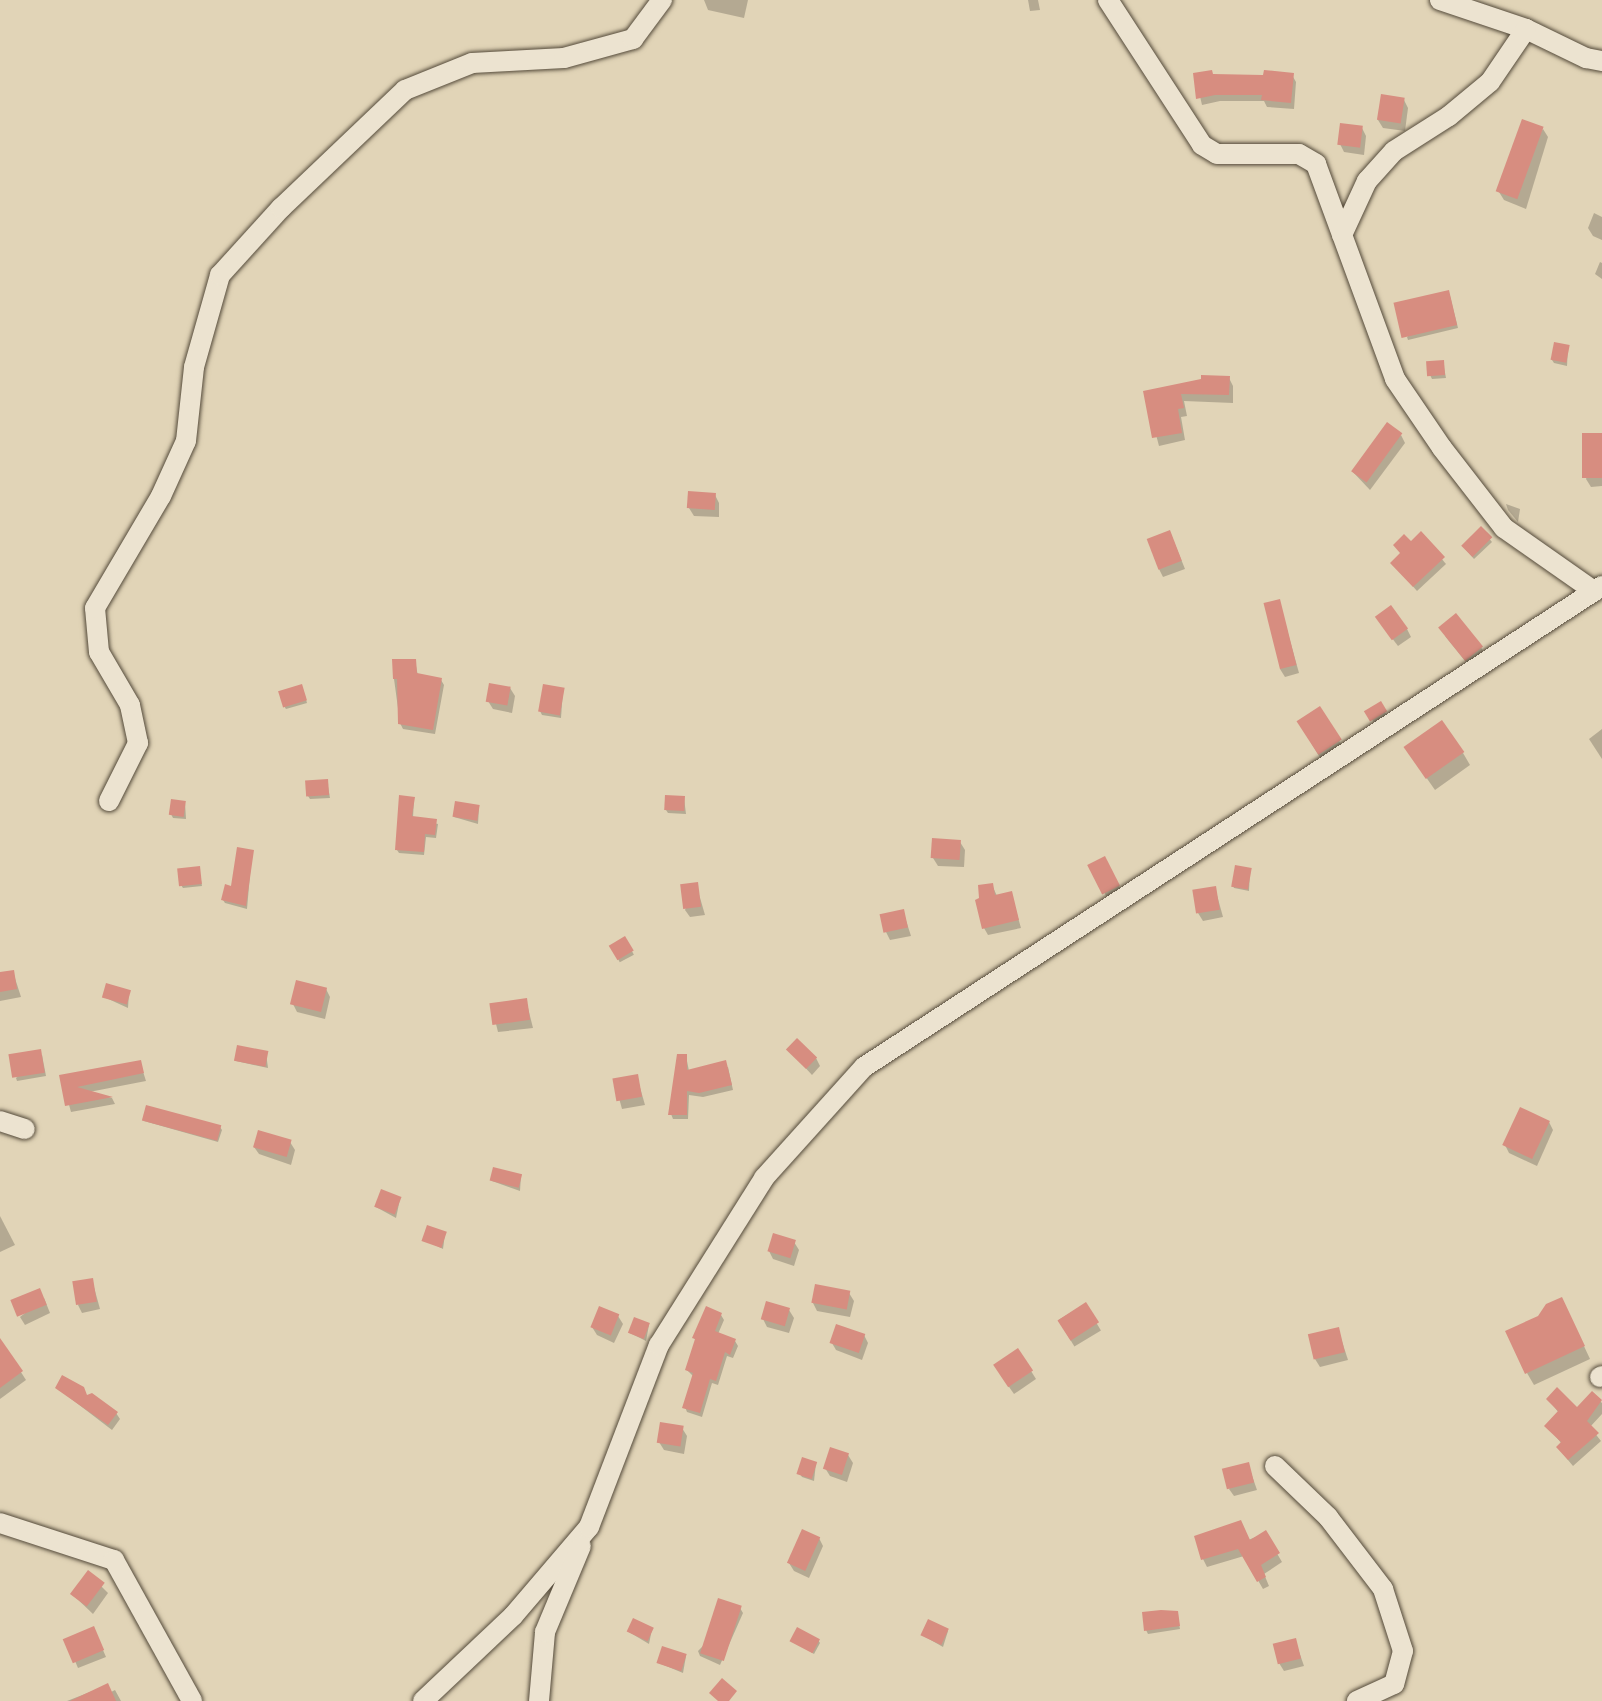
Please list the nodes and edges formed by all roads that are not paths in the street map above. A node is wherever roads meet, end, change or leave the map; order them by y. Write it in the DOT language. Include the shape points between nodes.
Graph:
graph roads {
  1 [pos="662,0"];
  2 [pos="1108,0"];
  3 [pos="1440,0"];
  4 [pos="1526,29"];
  5 [pos="1602,61"];
  6 [pos="1342,235"];
  7 [pos="1598,588"];
  8 [pos="109,801"];
  9 [pos="0,1121"];
  10 [pos="25,1129"];
  11 [pos="1275,1466"];
  12 [pos="0,1523"];
  13 [pos="589,1527"];
  14 [pos="192,1701"];
  15 [pos="423,1701"];
  16 [pos="539,1701"];
  17 [pos="1357,1701"];
  1 -- 8 [label="street" via="633,39 564,58 472,63 405,90 281,208 220,275 194,367 186,441 161,496 95,608 99,652 130,705 138,743"];
  2 -- 6 [label="street" via="1202,145 1217,154 1299,154 1316,164"];
  3 -- 4 [label="street"];
  4 -- 5 [label="street"];
  4 -- 6 [label="street" via="1490,82 1394,151 1367,181"];
  6 -- 7 [label="street" via="1395,379 1442,448 1504,528"];
  7 -- 13 [label="street" via="864,1067 764,1178 659,1345"];
  9 -- 10 [label="street"];
  11 -- 17 [label="street" via="1328,1517 1383,1589 1403,1651 1394,1684"];
  12 -- 14 [label="street" via="114,1560"];
  13 -- 15 [label="street" via="513,1616"];
  13 -- 16 [label="street" via="545,1632"];
}
